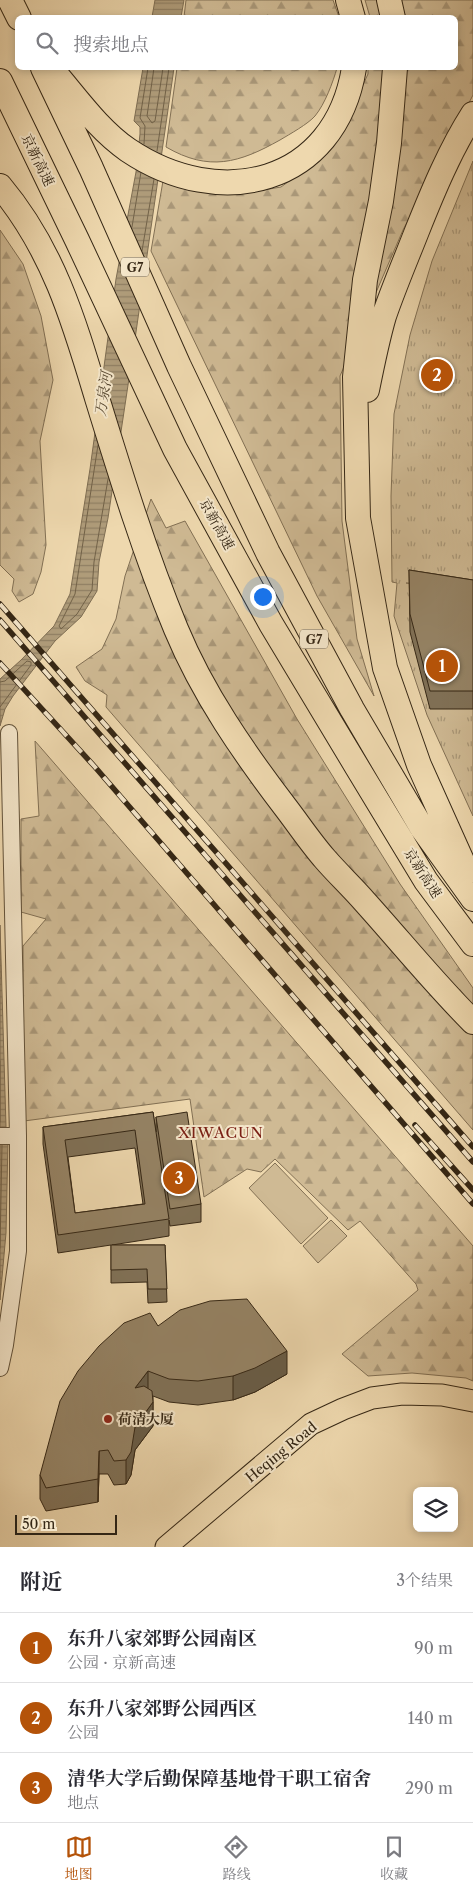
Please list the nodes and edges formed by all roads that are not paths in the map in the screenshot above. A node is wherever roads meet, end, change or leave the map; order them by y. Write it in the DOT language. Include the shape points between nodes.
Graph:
graph roads {
  1 [pos="10,0"];
  2 [pos="348,0"];
  3 [pos="389,0"];
  4 [pos="18,15"];
  5 [pos="352,15"];
  6 [pos="392,15"];
  7 [pos="43,70"];
  8 [pos="52,70"];
  9 [pos="354,70"];
  10 [pos="395,70"];
  11 [pos="0,82"];
  12 [pos="473,114"];
  13 [pos="0,186"];
  14 [pos="356,446"];
  15 [pos="9,733"];
  16 [pos="473,886"];
  17 [pos="473,899"];
  18 [pos="473,944"];
  19 [pos="473,1022"];
  20 [pos="0,1136"];
  21 [pos="18,1136"];
  22 [pos="0,1368"];
  23 [pos="473,1402"];
  24 [pos="166,1547"];
  1 -- 4 [label="highway"];
  2 -- 5 [label="highway"];
  3 -- 6 [label="highway"];
  7 -- 17 [label="highway, 京新高速 / G7" via="268,553 352,709 422,828"];
  8 -- 9 [label="highway" via="101,128 129,150 181,175 229,183 257,180 302,161 334,124 345,104"];
  10 -- 14 [label="highway" via="383,191 365,280 355,377"];
  11 -- 18 [label="highway, 京新高速 / G7" via="176,449 272,624 426,881"];
  12 -- 14 [label="highway" via="429,201 384,315"];
  13 -- 19 [label="highway" via="42,245 50,263 82,346 141,536 183,645 214,704 249,760 324,858 436,985"];
  14 -- 16 [label="highway" via="358,518 385,668 419,765"];
  15 -- 21 [label="street"];
  20 -- 21 [label="street"];
  21 -- 22 [label="street" via="18,1251"];
  23 -- 24 [label="main road, Heqing Road" via="442,1395 402,1394 372,1398 343,1409 312,1424"];
}
